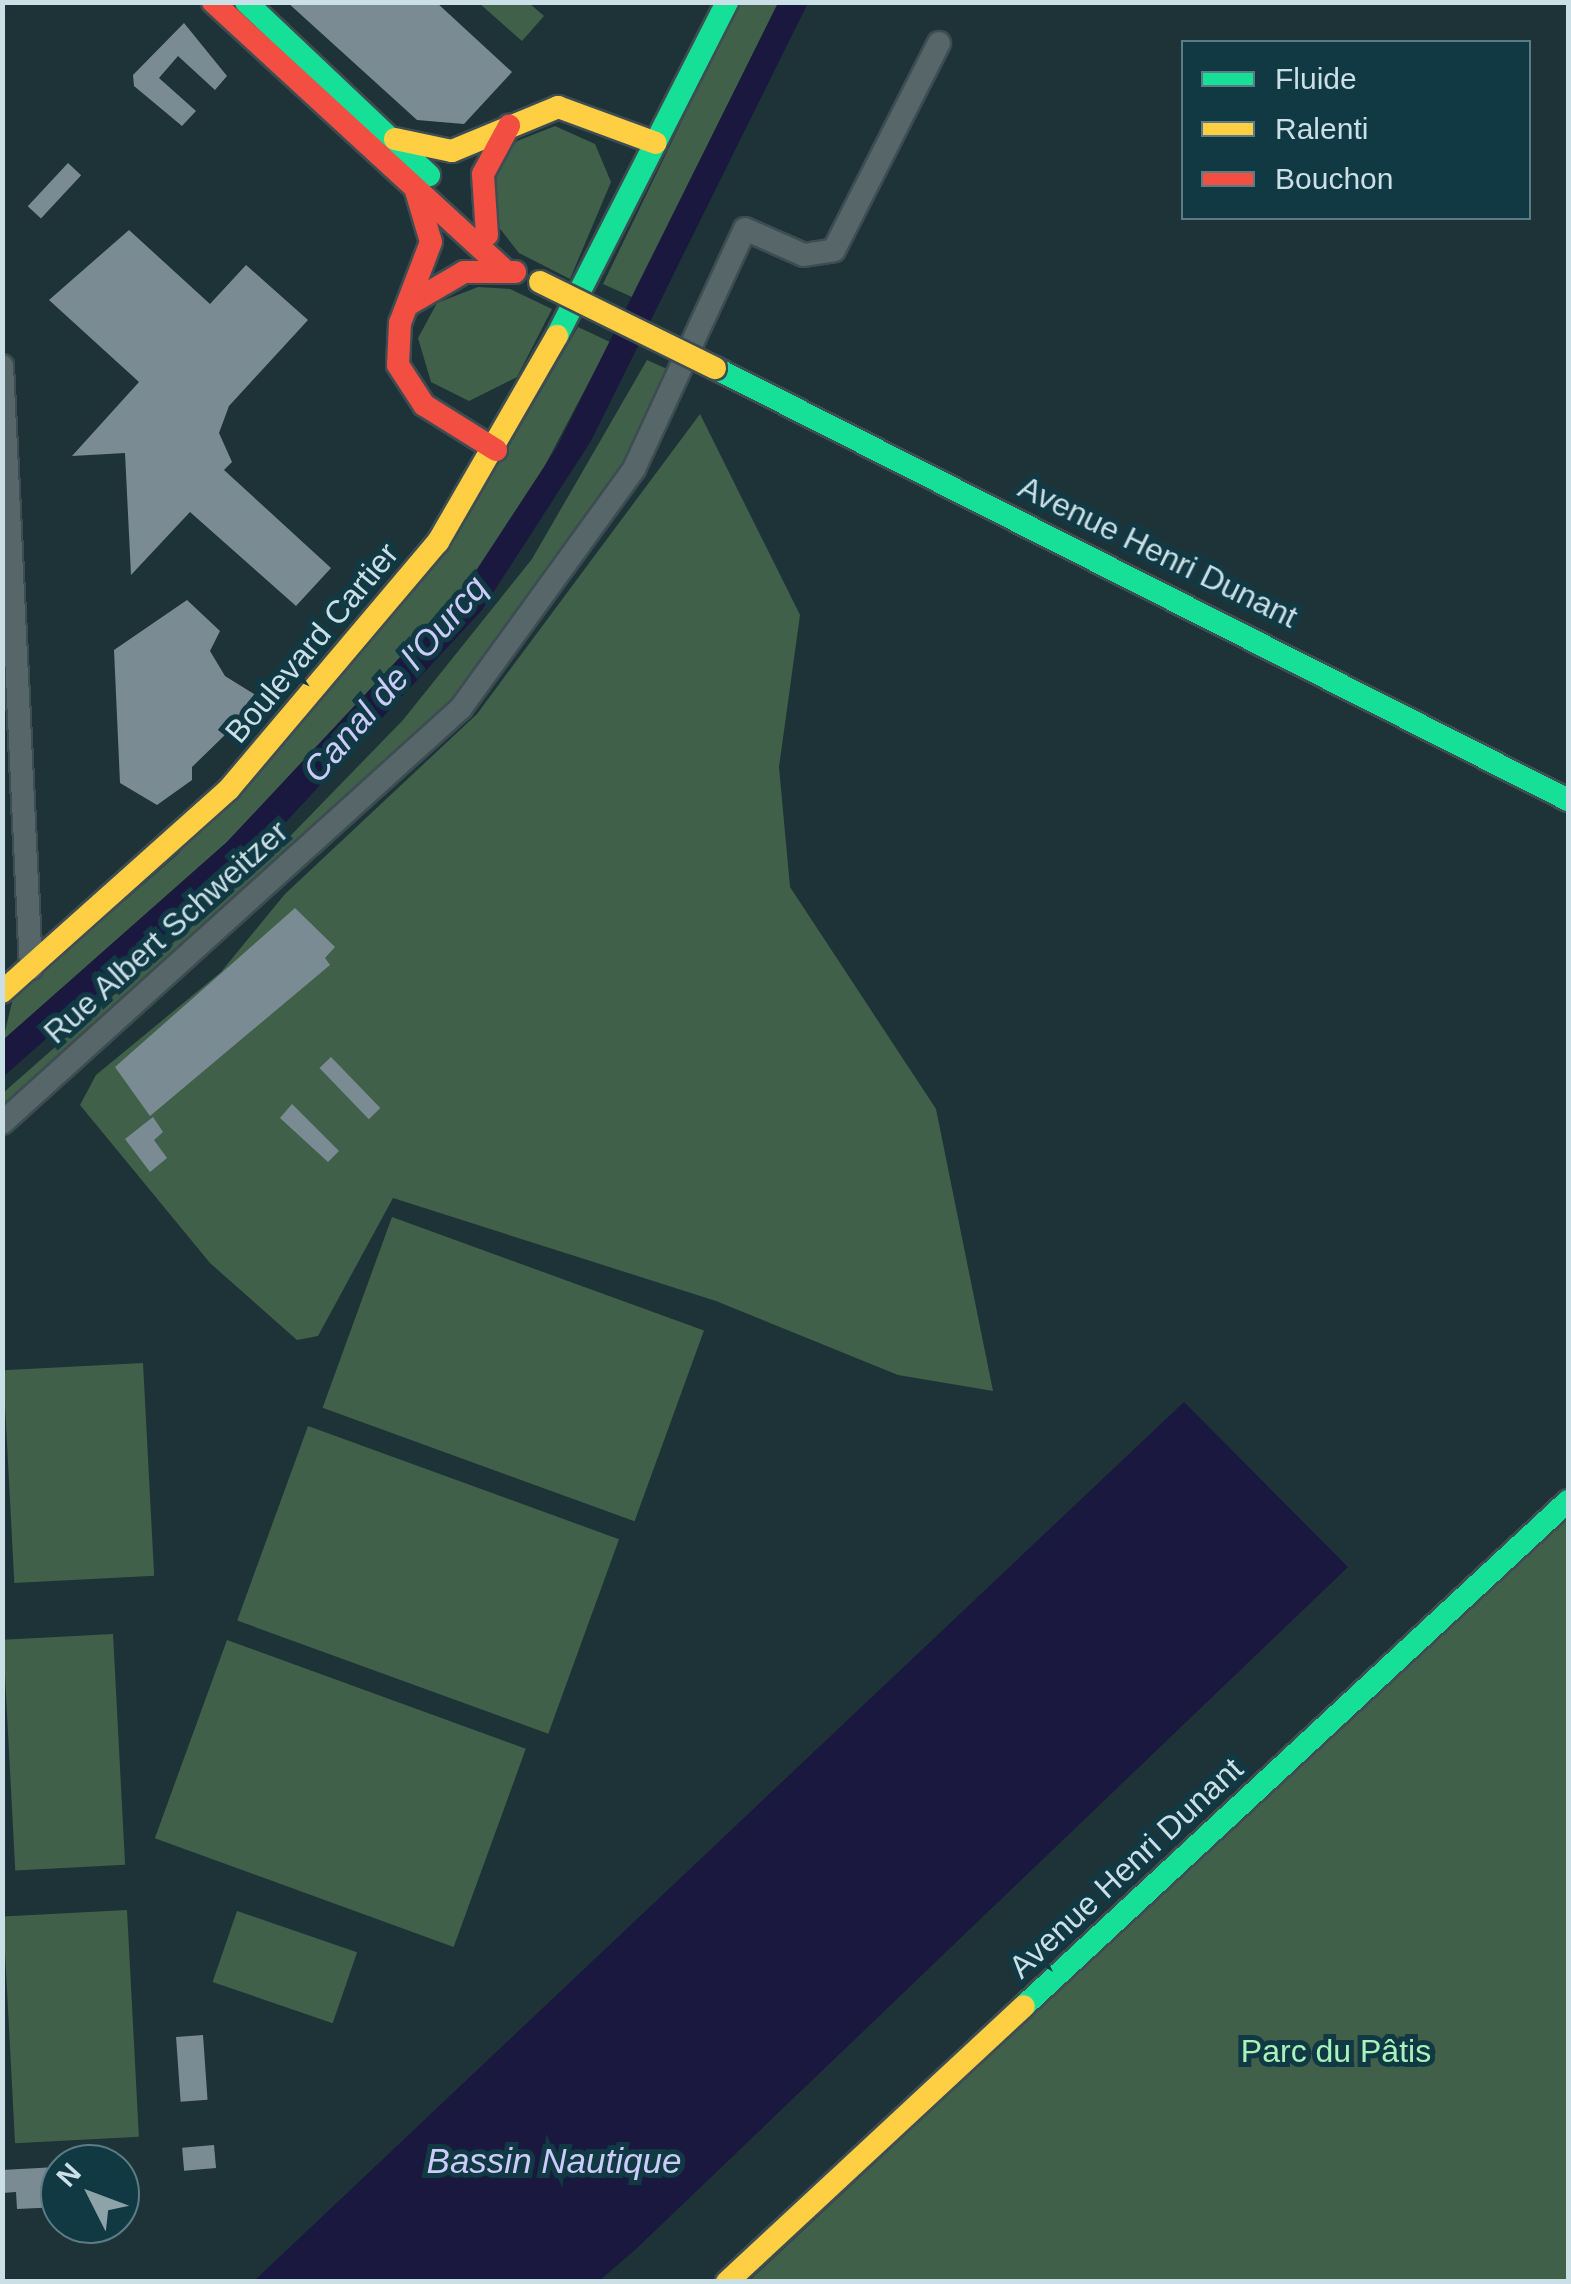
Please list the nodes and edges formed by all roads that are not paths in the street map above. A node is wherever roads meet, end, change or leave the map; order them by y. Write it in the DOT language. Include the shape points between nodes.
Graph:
graph roads {
  1 [pos="213,2"];
  2 [pos="246,2"];
  3 [pos="727,2"];
  4 [pos="939,43"];
  5 [pos="512,120"];
  6 [pos="395,139"];
  7 [pos="656,143"];
  8 [pos="415,188"];
  9 [pos="487,235"];
  10 [pos="523,276"];
  11 [pos="408,304"];
  12 [pos="2,366"];
  13 [pos="496,450"];
  14 [pos="1568,800"];
  15 [pos="31,968"];
  16 [pos="2,992"];
  17 [pos="2,1123"];
  18 [pos="1568,1501"];
  19 [pos="726,2282"];
  1 -- 8 [label="street"];
  2 -- 6 [label="street"];
  3 -- 7 [label="street, Boulevard Cartier"];
  4 -- 17 [label="street, Rue Albert Schweitzer" via="834,250 804,255 745,229 634,468 461,708"];
  5 -- 6 [label="street" via="452,151"];
  5 -- 7 [label="street" via="574,110"];
  5 -- 9 [label="street" via="482,174"];
  6 -- 9 [label="street"];
  7 -- 13 [label="street, Boulevard Cartier"];
  8 -- 10 [label="street"];
  8 -- 11 [label="street" via="431,242"];
  9 -- 10 [label="street"];
  10 -- 11 [label="street" via="464,272"];
  10 -- 14 [label="street, Avenue Henri Dunant, bridge"];
  11 -- 13 [label="street" via="396,340 404,380 424,405"];
  12 -- 15 [label="street"];
  13 -- 15 [label="street, Boulevard Cartier" via="399,594 288,724"];
  15 -- 16 [label="street, Boulevard Cartier"];
  18 -- 19 [label="street, Avenue Henri Dunant"];
}
